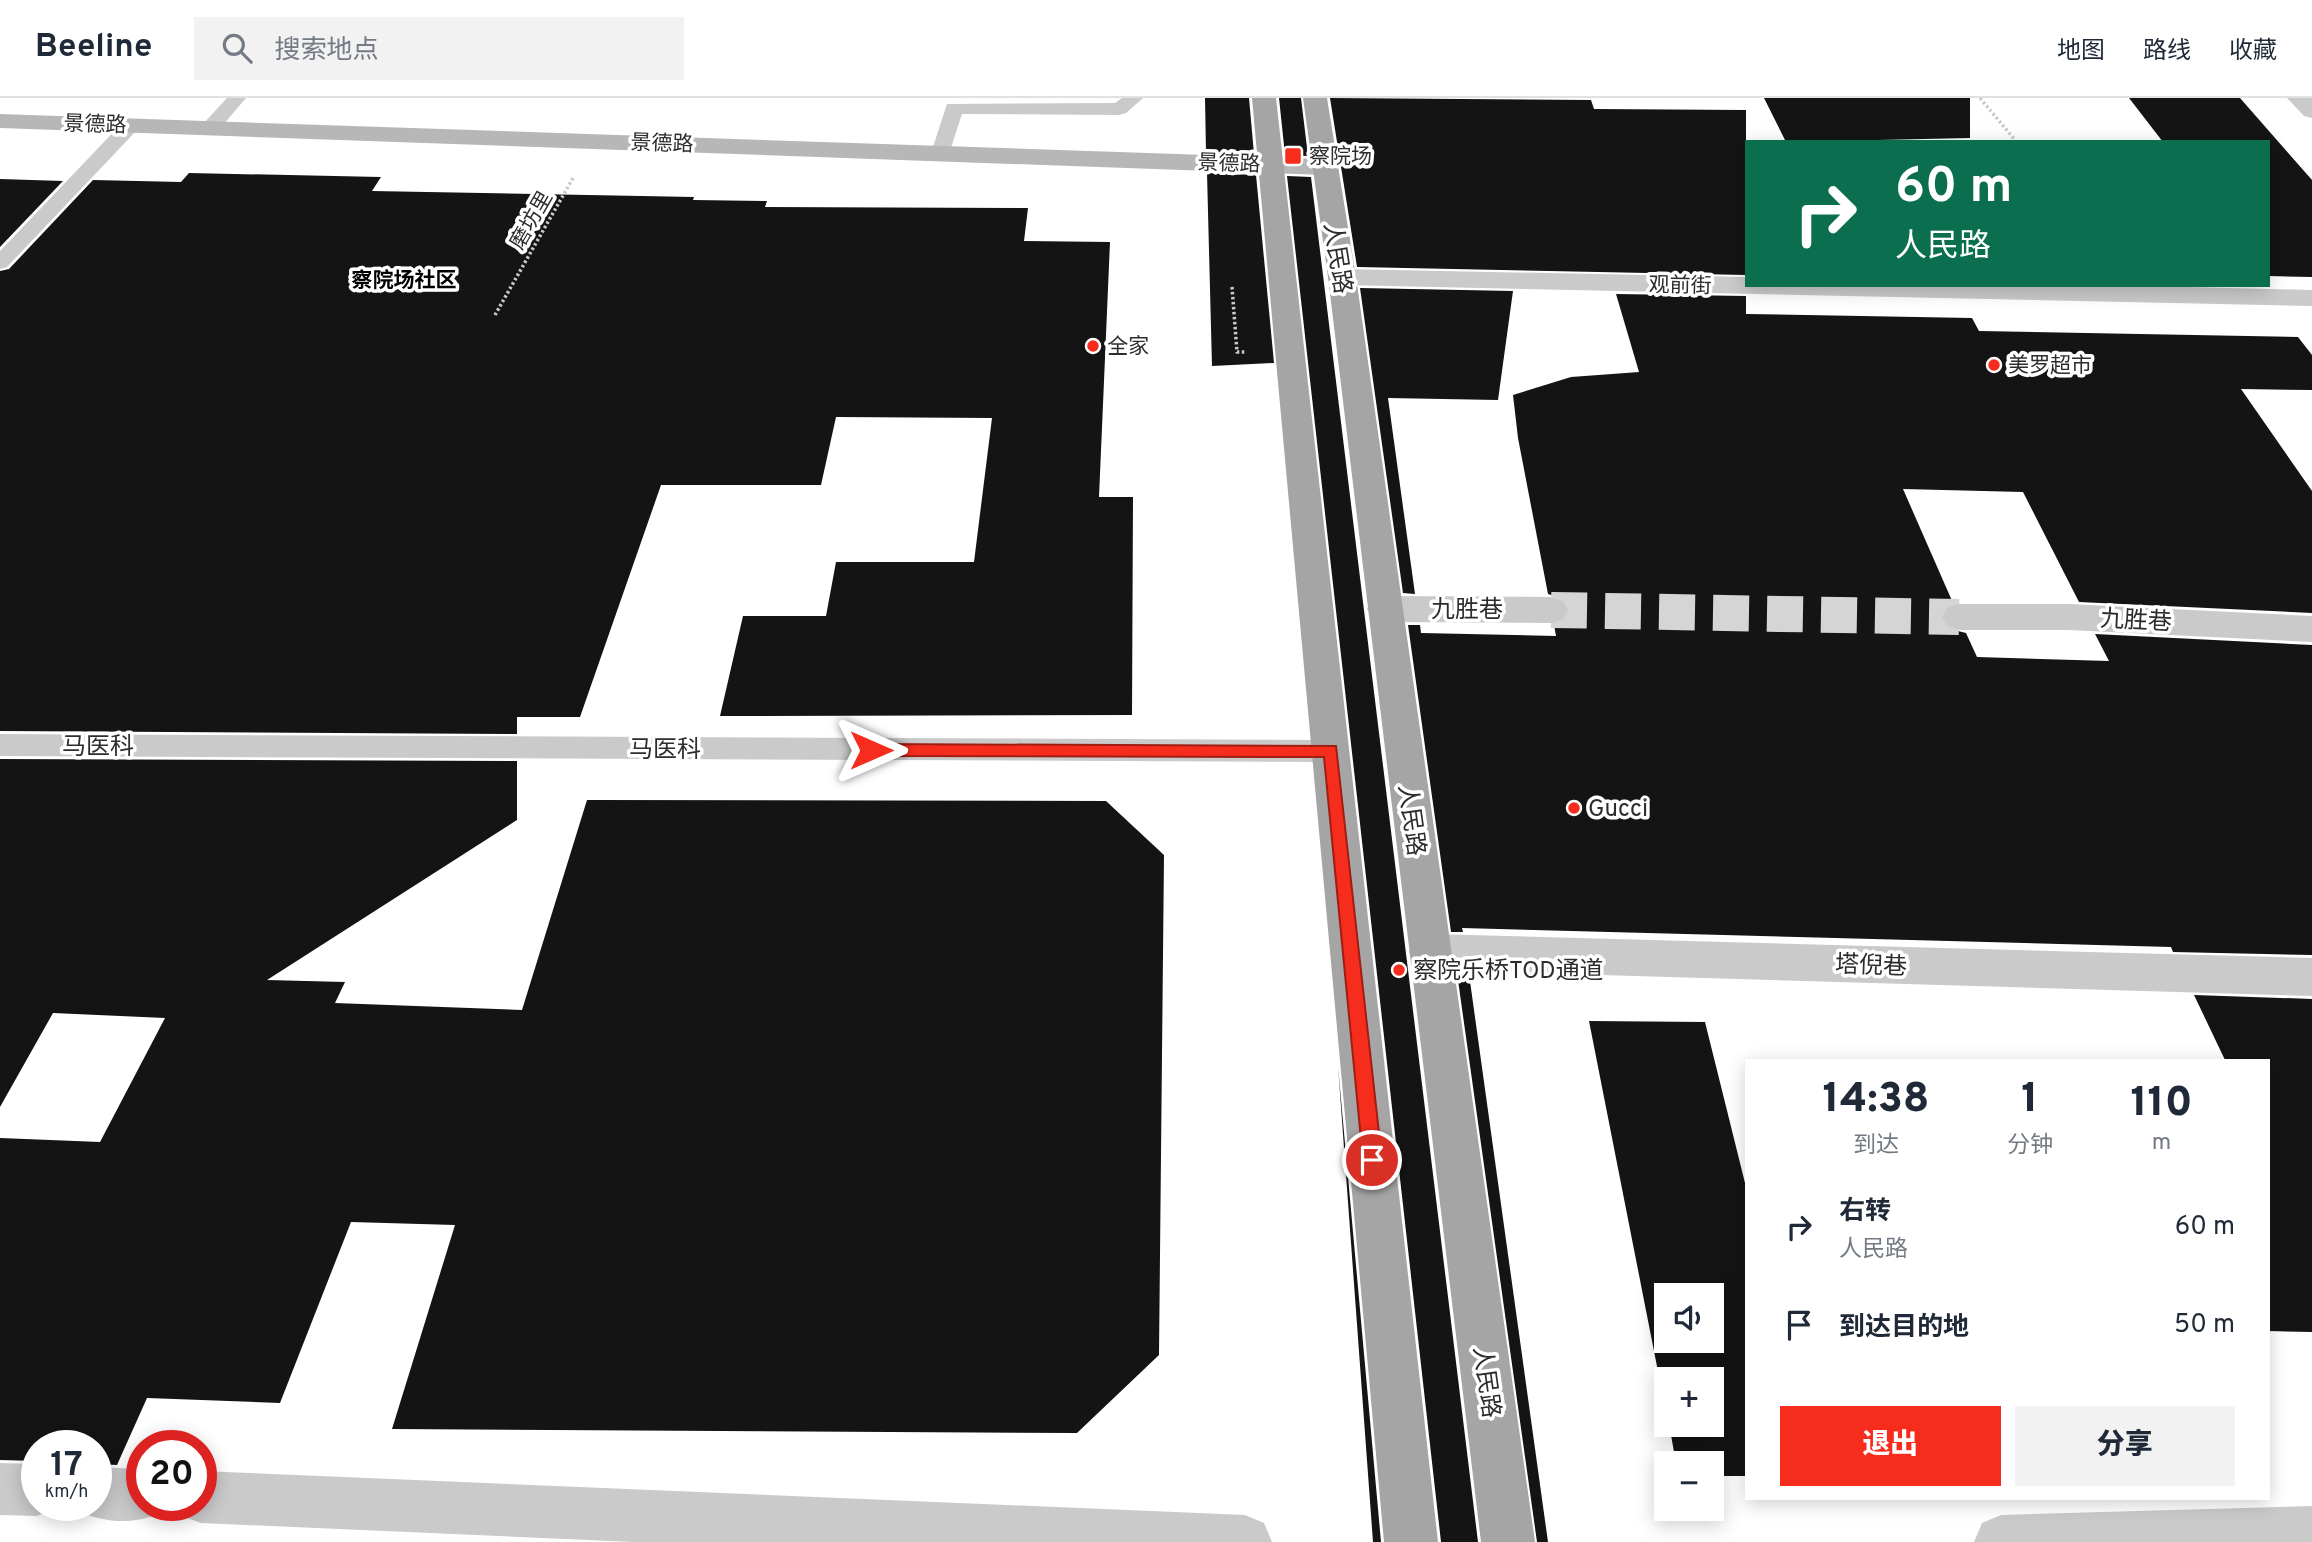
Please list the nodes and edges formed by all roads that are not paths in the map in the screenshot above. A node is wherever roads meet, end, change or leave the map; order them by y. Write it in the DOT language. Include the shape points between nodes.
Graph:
graph roads {
  1 [pos="237,98"];
  2 [pos="1134,98"];
  3 [pos="1264,98"];
  4 [pos="1315,98"];
  5 [pos="2299,98"];
  6 [pos="2312,111"];
  7 [pos="0,121"];
  8 [pos="131,125"];
  9 [pos="210,128"];
  10 [pos="941,153"];
  11 [pos="1269,164"];
  12 [pos="1324,167"];
  13 [pos="0,263"];
  14 [pos="1342,277"];
  15 [pos="1745,286"];
  16 [pos="1804,287"];
  17 [pos="2312,298"];
  18 [pos="1384,609"];
  19 [pos="1551,610"];
  20 [pos="1959,617"];
  21 [pos="2312,629"];
  22 [pos="0,745"];
  23 [pos="1331,751"];
  24 [pos="1430,952"];
  25 [pos="2312,977"];
  26 [pos="0,1489"];
  27 [pos="21,1490"];
  28 [pos="217,1498"];
  29 [pos="2312,1533"];
  30 [pos="1245,1542"];
  31 [pos="1411,1542"];
  32 [pos="1508,1542"];
  33 [pos="2001,1542"];
  1 -- 9 [label="lane"];
  2 -- 10 [label="lane" via="1119,109 954,108"];
  3 -- 11 [label="main road"];
  4 -- 12 [label="main road, 人民路"];
  5 -- 6 [label="street"];
  7 -- 8 [label="main road, 景德路"];
  8 -- 9 [label="main road, 景德路"];
  8 -- 13 [label="lane"];
  9 -- 10 [label="main road, 景德路"];
  10 -- 11 [label="main road, 景德路"];
  11 -- 12 [label="main road, 景德路"];
  11 -- 23 [label="main road"];
  12 -- 14 [label="main road, 人民路"];
  14 -- 15 [label="street, 观前街"];
  14 -- 18 [label="main road, 人民路"];
  16 -- 17 [label="street, 观前街"];
  18 -- 19 [label="street, 九胜巷"];
  18 -- 24 [label="main road, 人民路"];
  20 -- 21 [label="street, 九胜巷" via="2069,617"];
  22 -- 23 [label="lane, 马医科"];
  23 -- 31 [label="main road"];
  24 -- 25 [label="street, 塔倪巷"];
  24 -- 32 [label="main road, 人民路"];
  26 -- 27 [label="street"];
  28 -- 30 [label="street"];
  29 -- 33 [label="street"];
}
